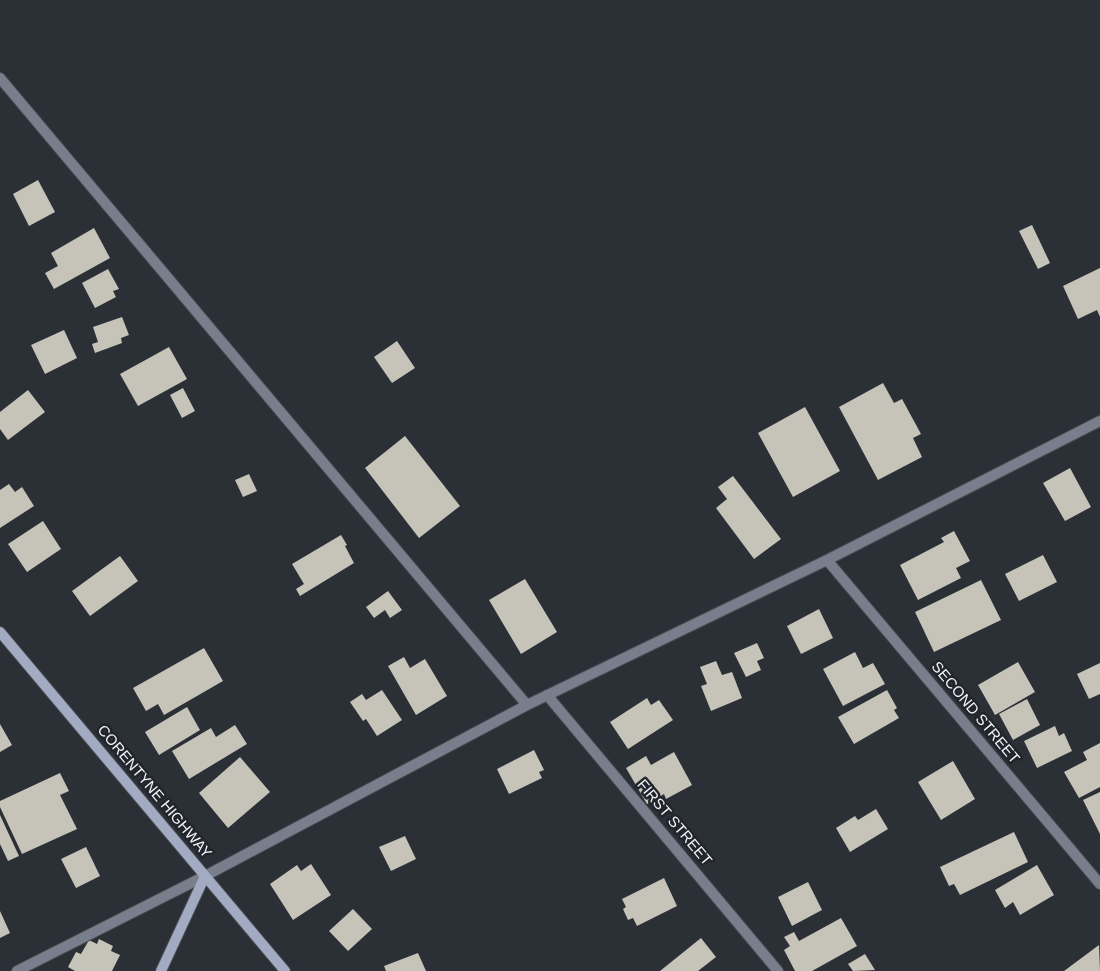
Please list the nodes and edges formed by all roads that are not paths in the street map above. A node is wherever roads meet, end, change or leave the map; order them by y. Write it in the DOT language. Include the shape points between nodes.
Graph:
graph roads {
  1 [pos="0,78"];
  2 [pos="1100,421"];
  3 [pos="826,560"];
  4 [pos="0,632"];
  5 [pos="547,695"];
  6 [pos="527,705"];
  7 [pos="205,876"];
  8 [pos="1100,884"];
  9 [pos="18,971"];
  10 [pos="161,971"];
  11 [pos="285,971"];
  12 [pos="778,971"];
  1 -- 6 [label="street"];
  2 -- 3 [label="street"];
  3 -- 5 [label="street"];
  3 -- 8 [label="street, SECOND STREET"];
  4 -- 7 [label="main road, CORENTYNE HIGHWAY"];
  5 -- 6 [label="street"];
  5 -- 12 [label="street, FIRST STREET"];
  6 -- 7 [label="street"];
  7 -- 9 [label="street"];
  7 -- 10 [label="main road"];
  7 -- 11 [label="main road, CORENTYNE HIGHWAY"];
}
